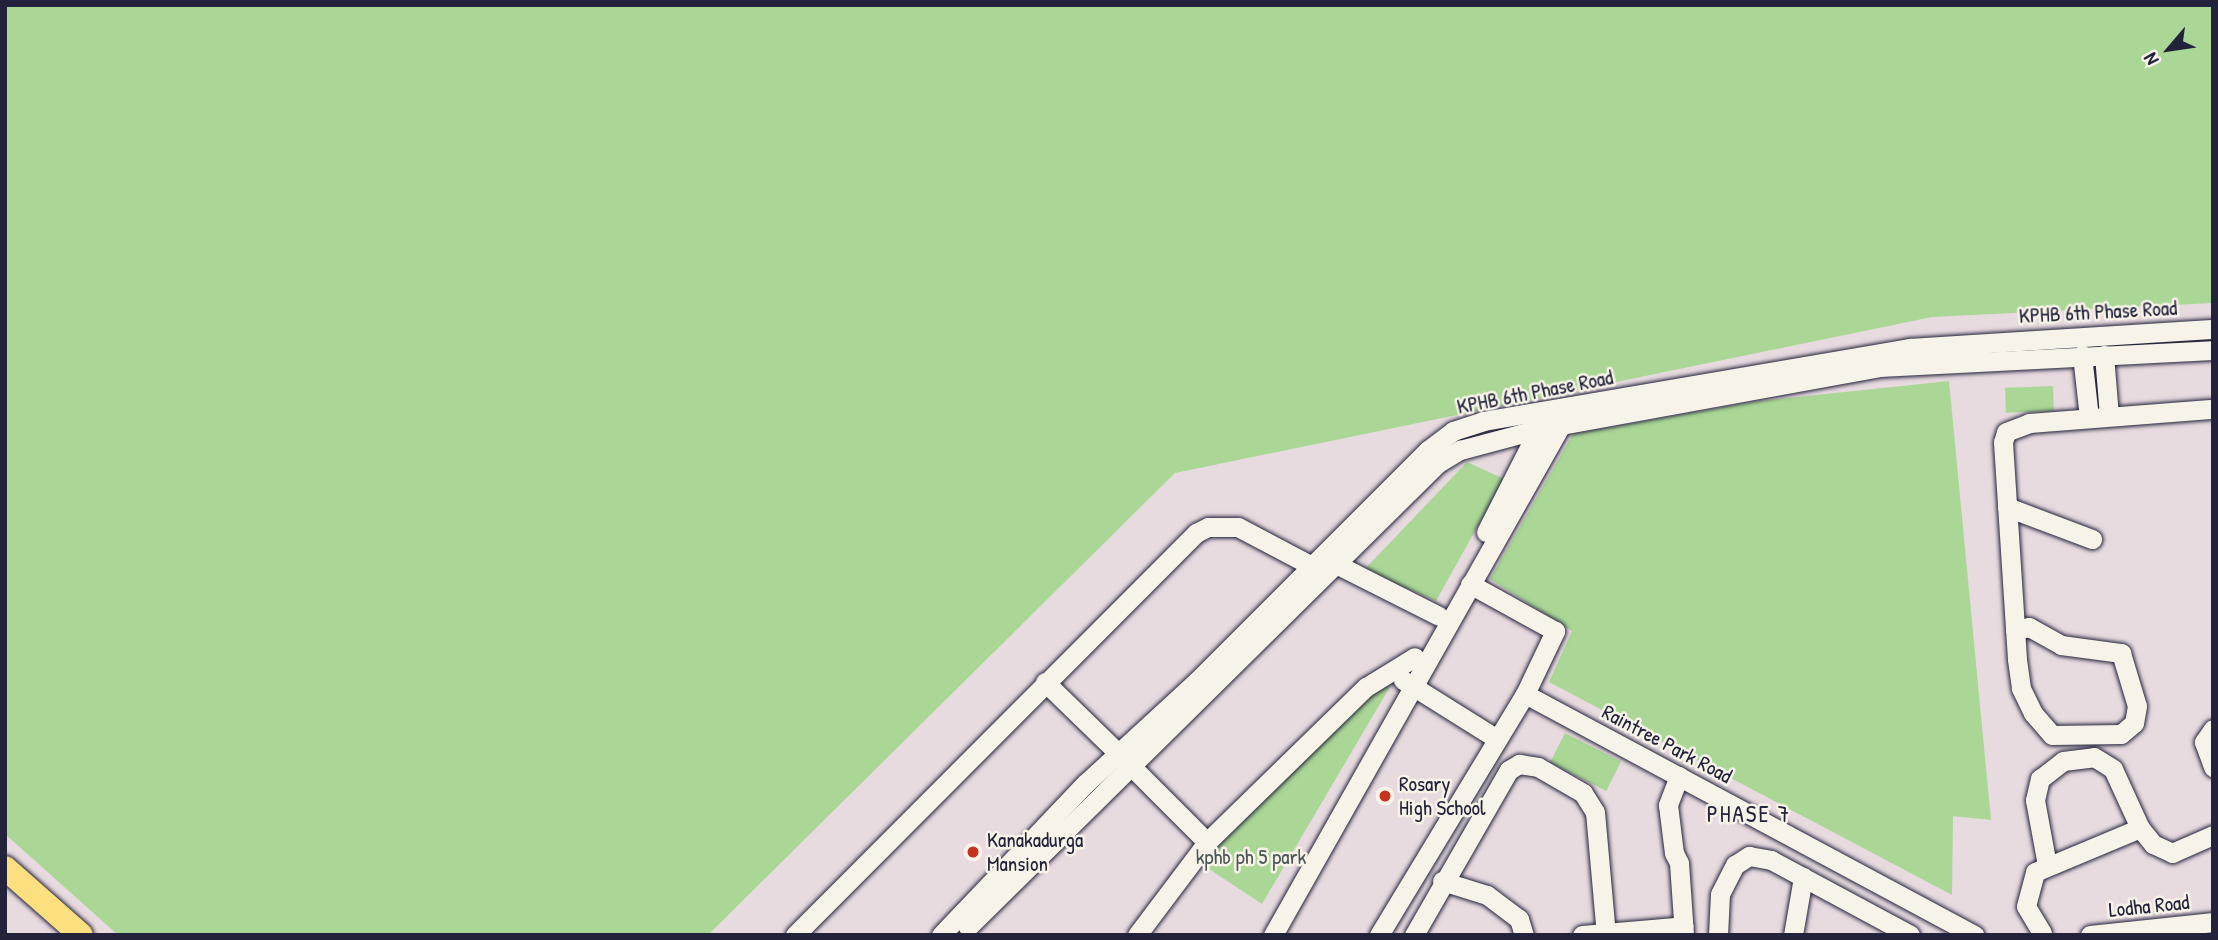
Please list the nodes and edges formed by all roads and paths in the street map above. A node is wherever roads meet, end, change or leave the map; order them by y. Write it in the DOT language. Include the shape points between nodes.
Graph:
graph roads {
  1 [pos="2213,329"];
  2 [pos="2213,350"];
  3 [pos="1959,352"];
  4 [pos="2082,355"];
  5 [pos="2104,355"];
  6 [pos="2213,397"];
  7 [pos="2213,409"];
  8 [pos="1547,410"];
  9 [pos="2144,413"];
  10 [pos="2095,415"];
  11 [pos="1566,416"];
  12 [pos="1539,429"];
  13 [pos="2007,507"];
  14 [pos="2092,539"];
  15 [pos="1336,564"];
  16 [pos="1312,566"];
  17 [pos="1470,584"];
  18 [pos="1439,616"];
  19 [pos="2015,630"];
  20 [pos="1415,657"];
  21 [pos="1045,682"];
  22 [pos="1407,682"];
  23 [pos="1525,694"];
  24 [pos="2213,729"];
  25 [pos="1497,738"];
  26 [pos="1118,753"];
  27 [pos="1132,767"];
  28 [pos="2213,767"];
  29 [pos="1685,779"];
  30 [pos="2140,828"];
  31 [pos="2213,835"];
  32 [pos="1207,842"];
  33 [pos="2047,865"];
  34 [pos="5,868"];
  35 [pos="1803,877"];
  36 [pos="1442,881"];
  37 [pos="5,888"];
  38 [pos="2019,909"];
  39 [pos="2213,922"];
  40 [pos="1886,929"];
  41 [pos="1684,930"];
  42 [pos="1136,932"];
  43 [pos="1606,933"];
  44 [pos="2040,934"];
  45 [pos="58,935"];
  46 [pos="81,935"];
  47 [pos="795,935"];
  48 [pos="941,935"];
  49 [pos="959,935"];
  50 [pos="1258,935"];
  51 [pos="1273,935"];
  52 [pos="1379,935"];
  53 [pos="1414,935"];
  54 [pos="1524,935"];
  55 [pos="1582,935"];
  56 [pos="1717,935"];
  57 [pos="1793,935"];
  58 [pos="1910,935"];
  59 [pos="1973,935"];
  60 [pos="2090,935"];
  1 -- 3 [label="street, KPHB 6th Phase Road"];
  2 -- 5 [label="street, KPHB 6th Phase Road"];
  3 -- 4 [label="street, KPHB 6th Phase Road"];
  3 -- 11 [label="street, KPHB 6th Phase Road"];
  4 -- 5 [label="street, KPHB 6th Phase Road"];
  4 -- 10 [label="street"];
  5 -- 10 [label="street"];
  6 -- 9 [label="street" via="2154,402"];
  7 -- 9 [label="street"];
  8 -- 11 [label="street, KPHB 6th Phase Road"];
  8 -- 12 [label="street"];
  8 -- 16 [label="street, KPHB 6th Phase Road" via="1469,424 1442,438"];
  9 -- 10 [label="street"];
  10 -- 13 [label="street" via="2029,423 2006,432"];
  11 -- 12 [label="street, KPHB 6th Phase Road"];
  11 -- 17 [label="street, KPHB 6th Phase Road"];
  12 -- 15 [label="street, KPHB 6th Phase Road" via="1473,445 1438,463"];
  12 -- 18 [label="street, KPHB 6th Phase Road"];
  13 -- 14 [label="street"];
  13 -- 19 [label="street"];
  15 -- 18 [label="street"];
  15 -- 27 [label="street, KPHB 6th Phase Road"];
  16 -- 21 [label="street" via="1238,527 1208,527 1196,533"];
  16 -- 26 [label="street, KPHB 6th Phase Road"];
  17 -- 22 [label="street, KPHB 6th Phase Road"];
  17 -- 23 [label="street" via="1555,631"];
  18 -- 20 [label="street, KPHB 6th Phase Road"];
  19 -- 19 [label="street" via="2021,688 2033,713 2052,735 2121,734 2134,723 2137,706 2121,653 2061,645 2029,627"];
  20 -- 22 [label="street, KPHB 6th Phase Road"];
  20 -- 32 [label="street" via="1366,687"];
  21 -- 26 [label="street"];
  21 -- 47 [label="street"];
  22 -- 25 [label="street"];
  22 -- 50 [label="street, KPHB 6th Phase Road"];
  22 -- 51 [label="street, KPHB 6th Phase Road"];
  23 -- 25 [label="street"];
  23 -- 29 [label="street, Raintree Park Road"];
  24 -- 28 [label="street" via="2204,742"];
  25 -- 52 [label="street"];
  26 -- 48 [label="street, KPHB 6th Phase Road"];
  27 -- 32 [label="street"];
  27 -- 49 [label="street, KPHB 6th Phase Road"];
  29 -- 41 [label="street" via="1679,804"];
  29 -- 59 [label="street, Raintree Park Road"];
  30 -- 31 [label="street" via="2152,844 2172,853"];
  30 -- 33 [label="street"];
  30 -- 33 [label="street" via="2113,769 2094,757 2063,761 2040,779 2035,800"];
  32 -- 42 [label="street"];
  33 -- 44 [label="street" via="2031,880 2026,906"];
  34 -- 46 [label="main road"];
  35 -- 40 [label="street"];
  35 -- 56 [label="street" via="1771,860 1749,856 1735,865 1720,894"];
  35 -- 57 [label="street"];
  36 -- 43 [label="street" via="1509,770 1520,764 1538,766 1583,793 1595,812"];
  36 -- 53 [label="street"];
  36 -- 54 [label="street" via="1487,895 1519,919"];
  37 -- 45 [label="main road"];
  38 -- 44 [label="street"];
  39 -- 60 [label="street, Lodha Road"];
  40 -- 58 [label="street"];
  41 -- 43 [label="street"];
  43 -- 55 [label="street"];
}
